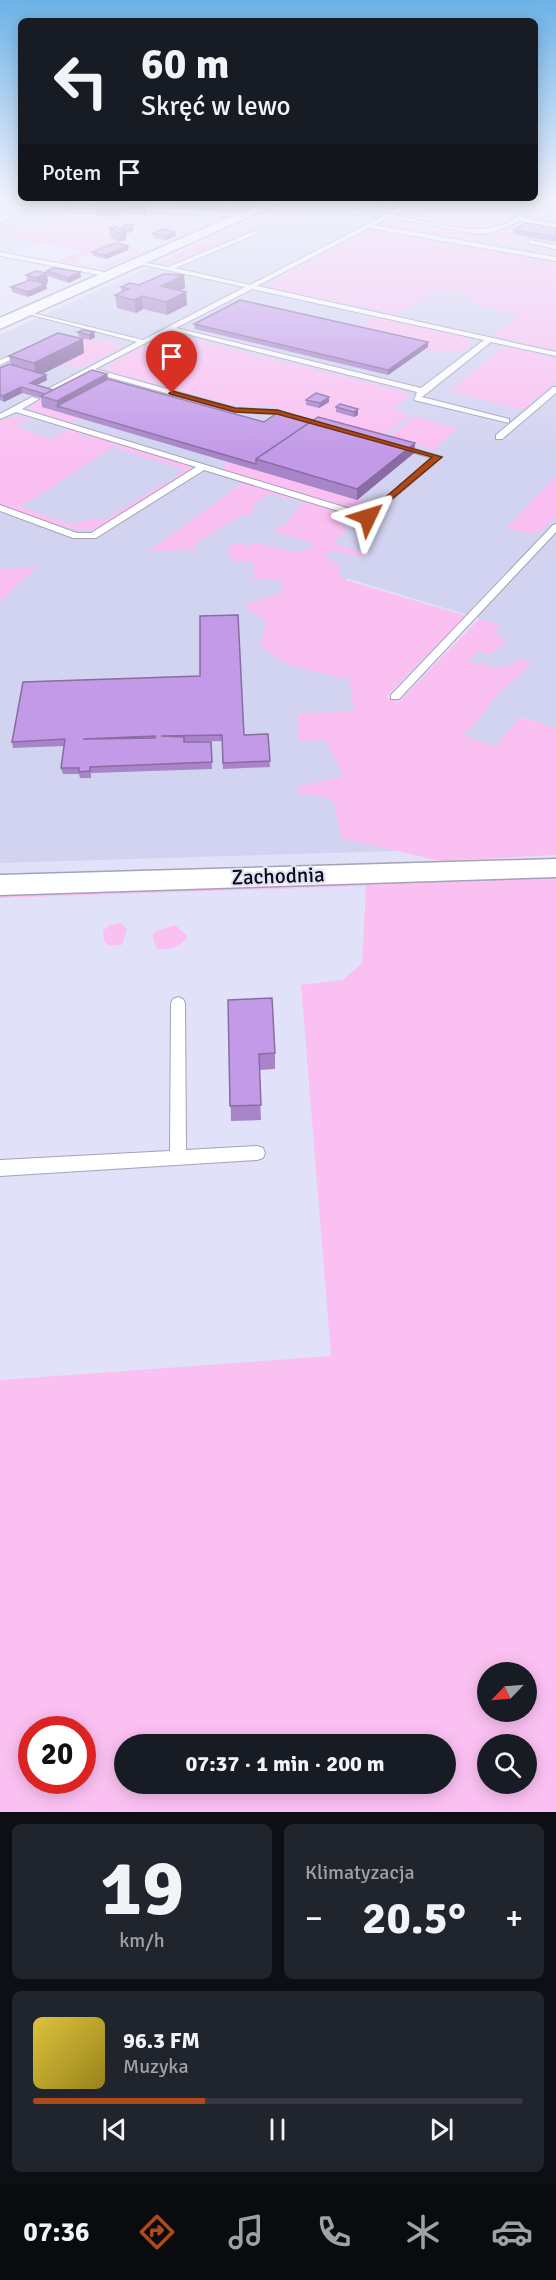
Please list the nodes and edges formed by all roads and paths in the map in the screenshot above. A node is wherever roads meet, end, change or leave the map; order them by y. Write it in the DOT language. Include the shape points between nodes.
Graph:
graph roads {
  1 [pos="91,284"];
  2 [pos="241,284"];
  3 [pos="256,284"];
  4 [pos="253,286"];
  5 [pos="26,312"];
  6 [pos="0,324"];
  7 [pos="80,326"];
  8 [pos="170,328"];
  9 [pos="69,331"];
  10 [pos="490,339"];
  11 [pos="144,342"];
  12 [pos="30,349"];
  13 [pos="556,354"];
  14 [pos="0,363"];
  15 [pos="89,370"];
  16 [pos="556,389"];
  17 [pos="422,391"];
  18 [pos="48,392"];
  19 [pos="35,399"];
  20 [pos="14,409"];
  21 [pos="0,417"];
  22 [pos="300,418"];
  23 [pos="506,421"];
  24 [pos="499,437"];
  25 [pos="392,444"];
  26 [pos="204,466"];
  27 [pos="0,508"];
  28 [pos="556,527"];
  29 [pos="394,697"];
  30 [pos="556,868"];
  31 [pos="0,885"];
  32 [pos="178,1003"];
  33 [pos="257,1153"];
  34 [pos="178,1158"];
  35 [pos="0,1168"];
  1 -- 5 [label="street"];
  2 -- 4 [label="lane"];
  3 -- 4 [label="lane"];
  4 -- 8 [label="lane"];
  4 -- 10 [label="lane"];
  5 -- 6 [label="street"];
  5 -- 7 [label="lane"];
  7 -- 9 [label="lane"];
  7 -- 11 [label="lane"];
  8 -- 11 [label="lane"];
  8 -- 17 [label="lane"];
  10 -- 13 [label="lane"];
  10 -- 17 [label="lane"];
  11 -- 15 [label="lane"];
  12 -- 14 [label="lane"];
  15 -- 18 [label="lane"];
  15 -- 22 [label="lane" via="235,410 277,412"];
  16 -- 24 [label="lane"];
  17 -- 23 [label="lane" via="417,398"];
  19 -- 20 [label="lane"];
  20 -- 21 [label="lane"];
  20 -- 26 [label="lane"];
  25 -- 26 [label="lane" via="438,457 368,517"];
  26 -- 27 [label="lane" via="93,536 76,536"];
  28 -- 29 [label="lane"];
  30 -- 31 [label="street, Zachodnia"];
  32 -- 34 [label="lane"];
  33 -- 34 [label="lane"];
  34 -- 35 [label="lane"];
}
